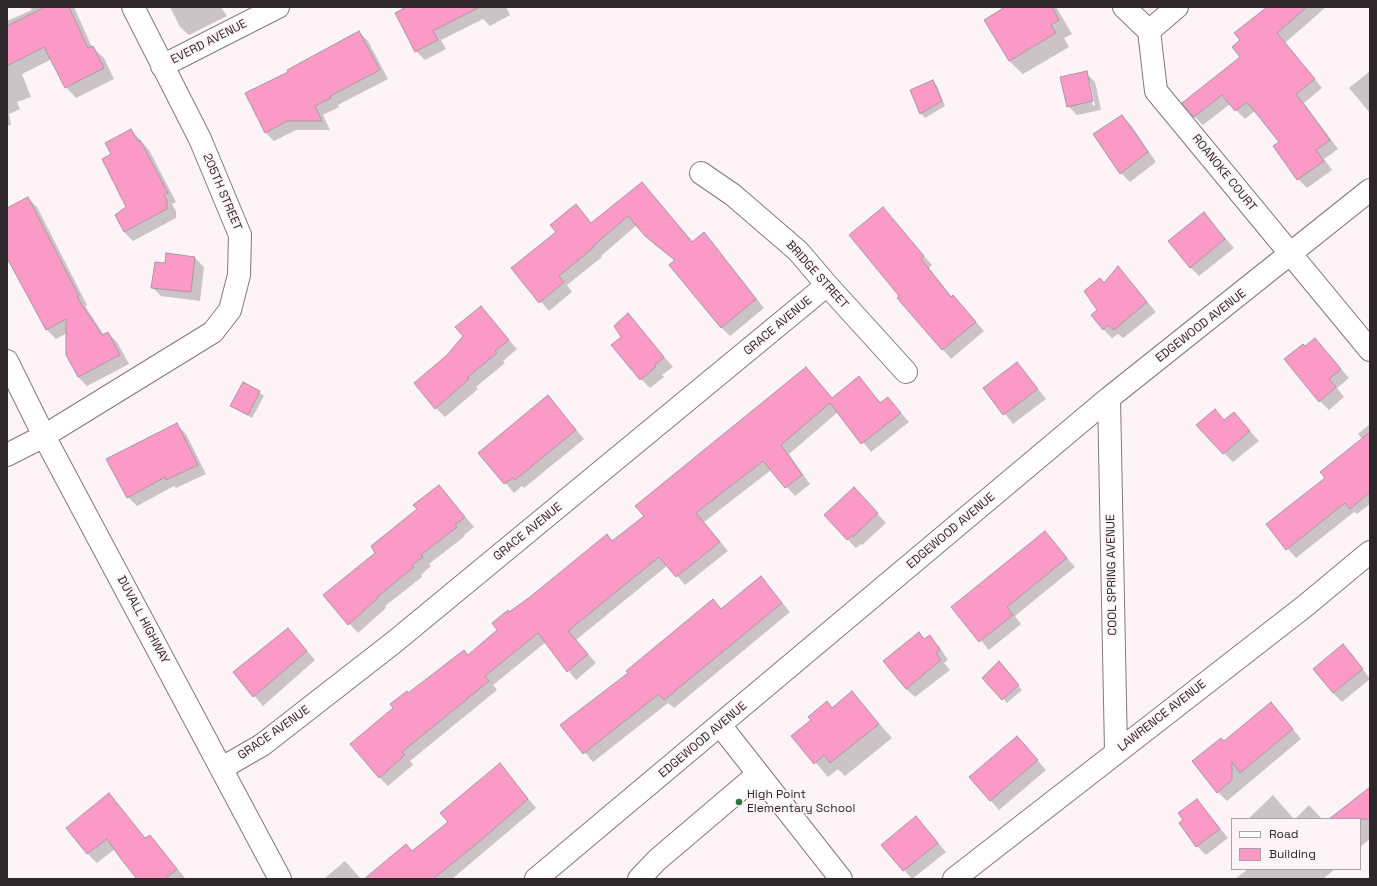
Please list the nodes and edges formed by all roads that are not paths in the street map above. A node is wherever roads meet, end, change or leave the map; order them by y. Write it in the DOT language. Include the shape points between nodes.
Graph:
graph roads {
  1 [pos="132,7"];
  2 [pos="278,7"];
  3 [pos="1124,7"];
  4 [pos="1177,7"];
  5 [pos="1150,31"];
  6 [pos="162,66"];
  7 [pos="701,173"];
  8 [pos="1370,190"];
  9 [pos="1291,254"];
  10 [pos="827,285"];
  11 [pos="1370,350"];
  12 [pos="7,361"];
  13 [pos="906,372"];
  14 [pos="1109,398"];
  15 [pos="44,436"];
  16 [pos="7,455"];
  17 [pos="1370,552"];
  18 [pos="720,725"];
  19 [pos="1116,751"];
  20 [pos="222,768"];
  21 [pos="757,775"];
  22 [pos="280,879"];
  23 [pos="536,879"];
  24 [pos="639,879"];
  25 [pos="841,879"];
  26 [pos="954,879"];
  1 -- 6 [label="street, 205TH STREET"];
  2 -- 6 [label="street, EVERD AVENUE"];
  3 -- 5 [label="street"];
  4 -- 5 [label="street"];
  5 -- 9 [label="street, ROANOKE COURT" via="1156,91"];
  6 -- 15 [label="street, 205TH STREET" via="200,139 240,235 239,275 230,310 213,332"];
  7 -- 10 [label="street, BRIDGE STREET" via="733,195 798,251"];
  8 -- 9 [label="street, EDGEWOOD AVENUE"];
  9 -- 11 [label="street, ROANOKE COURT"];
  9 -- 14 [label="street, EDGEWOOD AVENUE"];
  10 -- 13 [label="street, BRIDGE STREET"];
  10 -- 20 [label="street, GRACE AVENUE" via="387,648 262,745"];
  12 -- 15 [label="street, DUVALL HIGHWAY"];
  14 -- 18 [label="street, EDGEWOOD AVENUE"];
  14 -- 19 [label="street, COOL SPRING AVENUE"];
  15 -- 16 [label="street, 205TH STREET"];
  15 -- 20 [label="street, DUVALL HIGHWAY"];
  17 -- 19 [label="street, LAWRENCE AVENUE" via="1305,606"];
  18 -- 21 [label="street"];
  18 -- 23 [label="street, EDGEWOOD AVENUE"];
  19 -- 26 [label="street, LAWRENCE AVENUE"];
  20 -- 22 [label="street, DUVALL HIGHWAY"];
  21 -- 24 [label="street" via="657,860"];
  21 -- 25 [label="street"];
}
